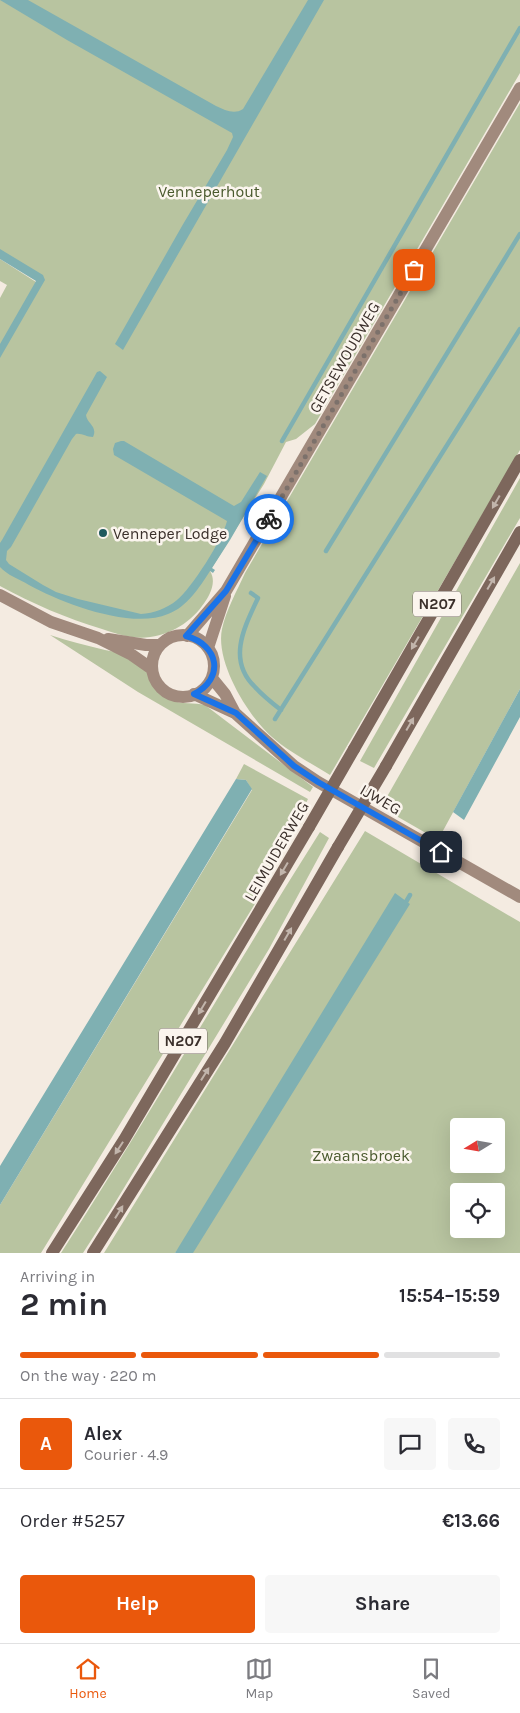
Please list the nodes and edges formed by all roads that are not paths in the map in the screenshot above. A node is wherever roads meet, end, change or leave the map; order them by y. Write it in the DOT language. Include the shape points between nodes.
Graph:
graph roads {
  1 [pos="520,88"];
  2 [pos="520,460"];
  3 [pos="520,532"];
  4 [pos="226,591"];
  5 [pos="0,595"];
  6 [pos="186,636"];
  7 [pos="98,638"];
  8 [pos="160,645"];
  9 [pos="208,648"];
  10 [pos="152,669"];
  11 [pos="212,678"];
  12 [pos="194,694"];
  13 [pos="236,713"];
  14 [pos="520,898"];
  15 [pos="52,1253"];
  16 [pos="93,1253"];
  1 -- 4 [label="street, GETSEWOUDWEG"];
  2 -- 15 [label="main road, LEIMUIDERWEG / N207, one-way, bridge" via="124,1140"];
  16 -- 3 [label="main road, N207, one-way, bridge" via="224,1043"];
  4 -- 6 [label="street, GETSEWOUDWEG"];
  4 -- 9 [label="street, GETSEWOUDWEG"];
  5 -- 7 [label="street" via="51,622"];
  6 -- 8 [label="street" via="177,636"];
  6 -- 9 [label="street" via="203,642"];
  7 -- 8 [label="street"];
  7 -- 10 [label="street"];
  8 -- 10 [label="street" via="152,658"];
  9 -- 11 [label="street" via="213,662"];
  10 -- 12 [label="street" via="154,678 166,692 176,696"];
  11 -- 12 [label="street" via="208,685"];
  11 -- 13 [label="street, IJWEG"];
  12 -- 13 [label="street, IJWEG"];
  13 -- 14 [label="street, IJWEG" via="302,771"];
}
